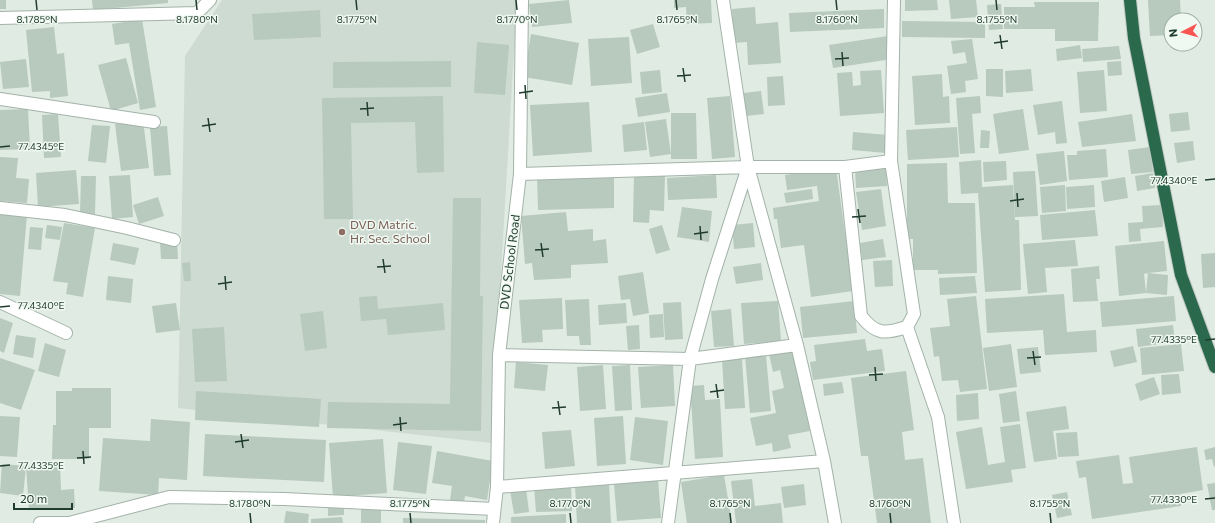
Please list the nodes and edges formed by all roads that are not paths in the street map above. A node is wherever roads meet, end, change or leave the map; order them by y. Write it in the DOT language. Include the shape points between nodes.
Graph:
graph roads {
  1 [pos="210,0"];
  2 [pos="522,0"];
  3 [pos="723,0"];
  4 [pos="894,0"];
  5 [pos="1130,0"];
  6 [pos="0,18"];
  7 [pos="0,99"];
  8 [pos="154,122"];
  9 [pos="891,161"];
  10 [pos="748,167"];
  11 [pos="845,167"];
  12 [pos="520,174"];
  13 [pos="0,208"];
  14 [pos="174,240"];
  15 [pos="0,302"];
  16 [pos="907,327"];
  17 [pos="66,333"];
  18 [pos="797,345"];
  19 [pos="499,355"];
  20 [pos="690,359"];
  21 [pos="1215,367"];
  22 [pos="824,461"];
  23 [pos="674,473"];
  24 [pos="497,487"];
  25 [pos="494,509"];
  26 [pos="40,523"];
  27 [pos="493,523"];
  28 [pos="668,523"];
  29 [pos="835,523"];
  30 [pos="954,523"];
  1 -- 6 [label="street" via="197,13"];
  2 -- 12 [label="street, DVD School Road"];
  3 -- 10 [label="street"];
  4 -- 9 [label="street"];
  5 -- 21 [label="highway" via="1134,38 1181,276"];
  7 -- 8 [label="street"];
  9 -- 11 [label="street"];
  9 -- 16 [label="street" via="914,314"];
  10 -- 11 [label="street"];
  10 -- 12 [label="street"];
  10 -- 18 [label="street"];
  10 -- 20 [label="street" via="712,278"];
  11 -- 16 [label="street" via="862,316 870,327 881,332"];
  12 -- 19 [label="street, DVD School Road"];
  13 -- 14 [label="street" via="64,215"];
  15 -- 17 [label="street"];
  16 -- 30 [label="street" via="938,417"];
  18 -- 20 [label="street"];
  18 -- 22 [label="street"];
  19 -- 20 [label="street"];
  19 -- 24 [label="street, DVD School Road"];
  20 -- 23 [label="street"];
  22 -- 23 [label="street"];
  22 -- 29 [label="street"];
  23 -- 24 [label="street"];
  23 -- 28 [label="street"];
  24 -- 25 [label="street, DVD School Road"];
  25 -- 26 [label="street" via="284,499 169,497 69,522"];
  25 -- 27 [label="street, DVD School Road"];
}
